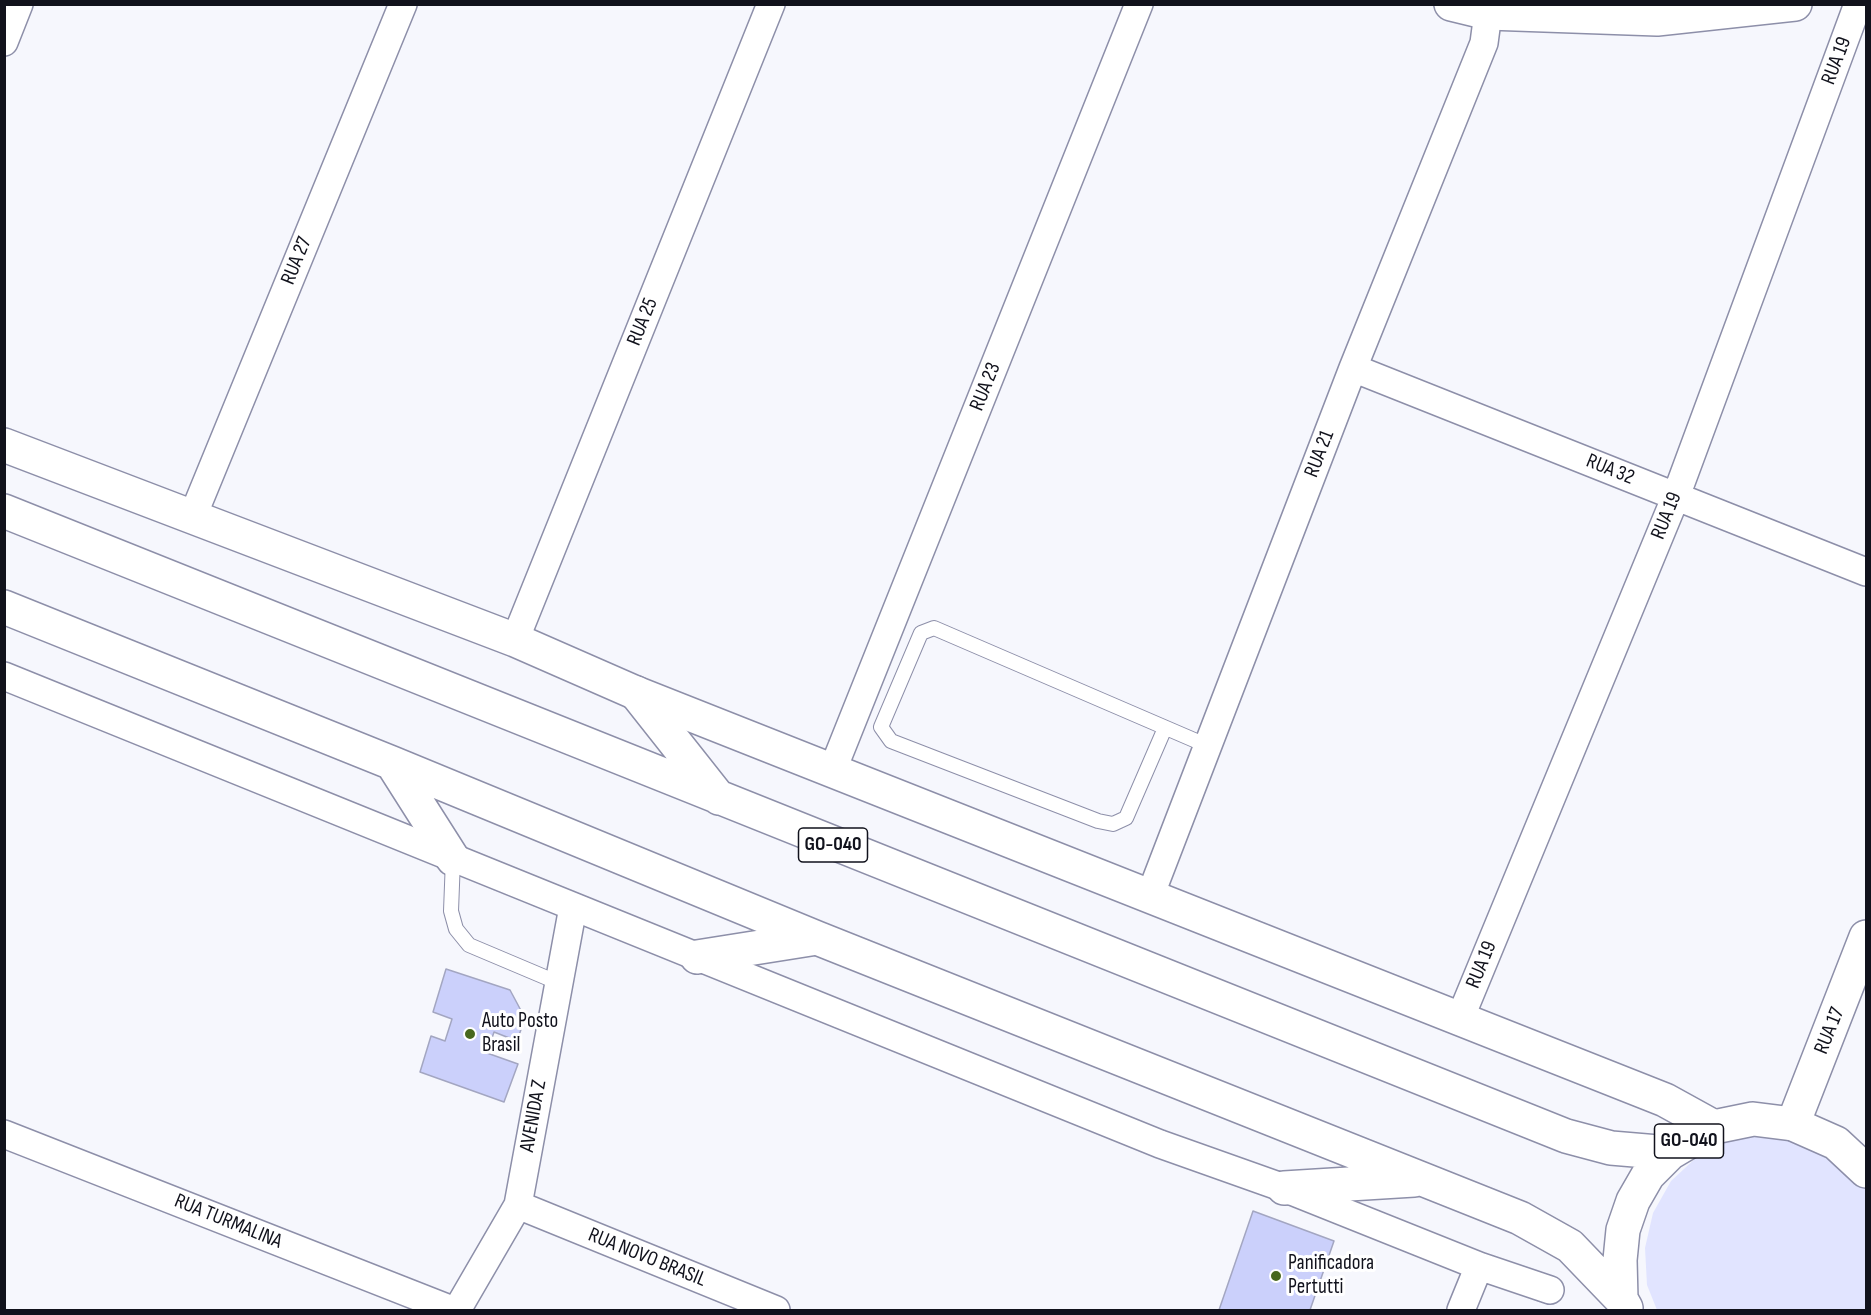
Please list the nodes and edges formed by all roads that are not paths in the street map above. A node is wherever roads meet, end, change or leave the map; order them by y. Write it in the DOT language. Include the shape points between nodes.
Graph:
graph roads {
  1 [pos="19,4"];
  2 [pos="403,4"];
  3 [pos="771,4"];
  4 [pos="1139,4"];
  5 [pos="1451,4"];
  6 [pos="1795,4"];
  7 [pos="1858,4"];
  8 [pos="1488,13"];
  9 [pos="4,42"];
  10 [pos="1353,369"];
  11 [pos="4,445"];
  12 [pos="1676,496"];
  13 [pos="4,510"];
  14 [pos="192,518"];
  15 [pos="1866,572"];
  16 [pos="4,608"];
  17 [pos="515,640"];
  18 [pos="4,676"];
  19 [pos="636,693"];
  20 [pos="1165,728"];
  21 [pos="1208,746"];
  22 [pos="392,763"];
  23 [pos="833,769"];
  24 [pos="720,800"];
  25 [pos="453,859"];
  26 [pos="1150,896"];
  27 [pos="573,907"];
  28 [pos="817,938"];
  29 [pos="1866,938"];
  30 [pos="697,957"];
  31 [pos="559,983"];
  32 [pos="1460,1021"];
  33 [pos="1793,1124"];
  34 [pos="1714,1127"];
  35 [pos="4,1134"];
  36 [pos="1670,1153"];
  37 [pos="1866,1171"];
  38 [pos="1423,1179"];
  39 [pos="1284,1188"];
  40 [pos="518,1205"];
  41 [pos="1479,1266"];
  42 [pos="1550,1290"];
  43 [pos="1624,1305"];
  44 [pos="452,1311"];
  45 [pos="457,1311"];
  46 [pos="776,1311"];
  47 [pos="1461,1311"];
  1 -- 9 [label="street"];
  2 -- 14 [label="street, RUA 27"];
  3 -- 17 [label="street, RUA 25"];
  4 -- 23 [label="street, RUA 23"];
  5 -- 8 [label="main road"];
  6 -- 8 [label="main road" via="1657,19"];
  7 -- 12 [label="street, RUA 19"];
  8 -- 10 [label="street, RUA 21" via="1484,43"];
  10 -- 12 [label="street, RUA 32"];
  10 -- 21 [label="street, RUA 21"];
  11 -- 14 [label="main road, GO-040"];
  12 -- 15 [label="street, RUA 32"];
  12 -- 32 [label="street, RUA 19"];
  13 -- 24 [label="main road, GO-040"];
  14 -- 17 [label="main road, GO-040"];
  16 -- 22 [label="main road, GO-040"];
  17 -- 19 [label="main road, GO-040"];
  18 -- 25 [label="street"];
  19 -- 23 [label="main road, GO-040"];
  19 -- 24 [label="main road"];
  20 -- 20 [label="lane" via="934,628 921,633 881,727 891,741 1113,824 1126,818"];
  20 -- 21 [label="lane"];
  21 -- 26 [label="street, RUA 21"];
  22 -- 25 [label="main road"];
  22 -- 28 [label="main road, GO-040"];
  23 -- 26 [label="main road, GO-040"];
  24 -- 36 [label="main road, GO-040" via="1566,1136 1611,1148"];
  25 -- 27 [label="street"];
  25 -- 31 [label="lane" via="451,911 456,929 469,945"];
  26 -- 32 [label="main road, GO-040"];
  27 -- 30 [label="street"];
  27 -- 31 [label="street, AVENIDA Z"];
  28 -- 30 [label="main road"];
  28 -- 38 [label="main road, GO-040"];
  29 -- 33 [label="main road, RUA 17"];
  30 -- 39 [label="street" via="1160,1144"];
  31 -- 40 [label="street, AVENIDA Z"];
  32 -- 34 [label="main road, GO-040" via="1665,1100"];
  33 -- 34 [label="main road, GO-040" via="1753,1119"];
  33 -- 37 [label="main road, GO-040" via="1836,1143"];
  34 -- 36 [label="main road, GO-040"];
  35 -- 44 [label="street, RUA TURMALINA"];
  36 -- 43 [label="main road, GO-040" via="1648,1175 1623,1230"];
  38 -- 39 [label="main road"];
  38 -- 43 [label="main road, GO-040" via="1520,1218 1570,1246"];
  39 -- 41 [label="street"];
  40 -- 45 [label="street, AVENIDA Z"];
  40 -- 46 [label="street, RUA NOVO BRASIL"];
  41 -- 42 [label="street"];
  41 -- 47 [label="street"];
}
